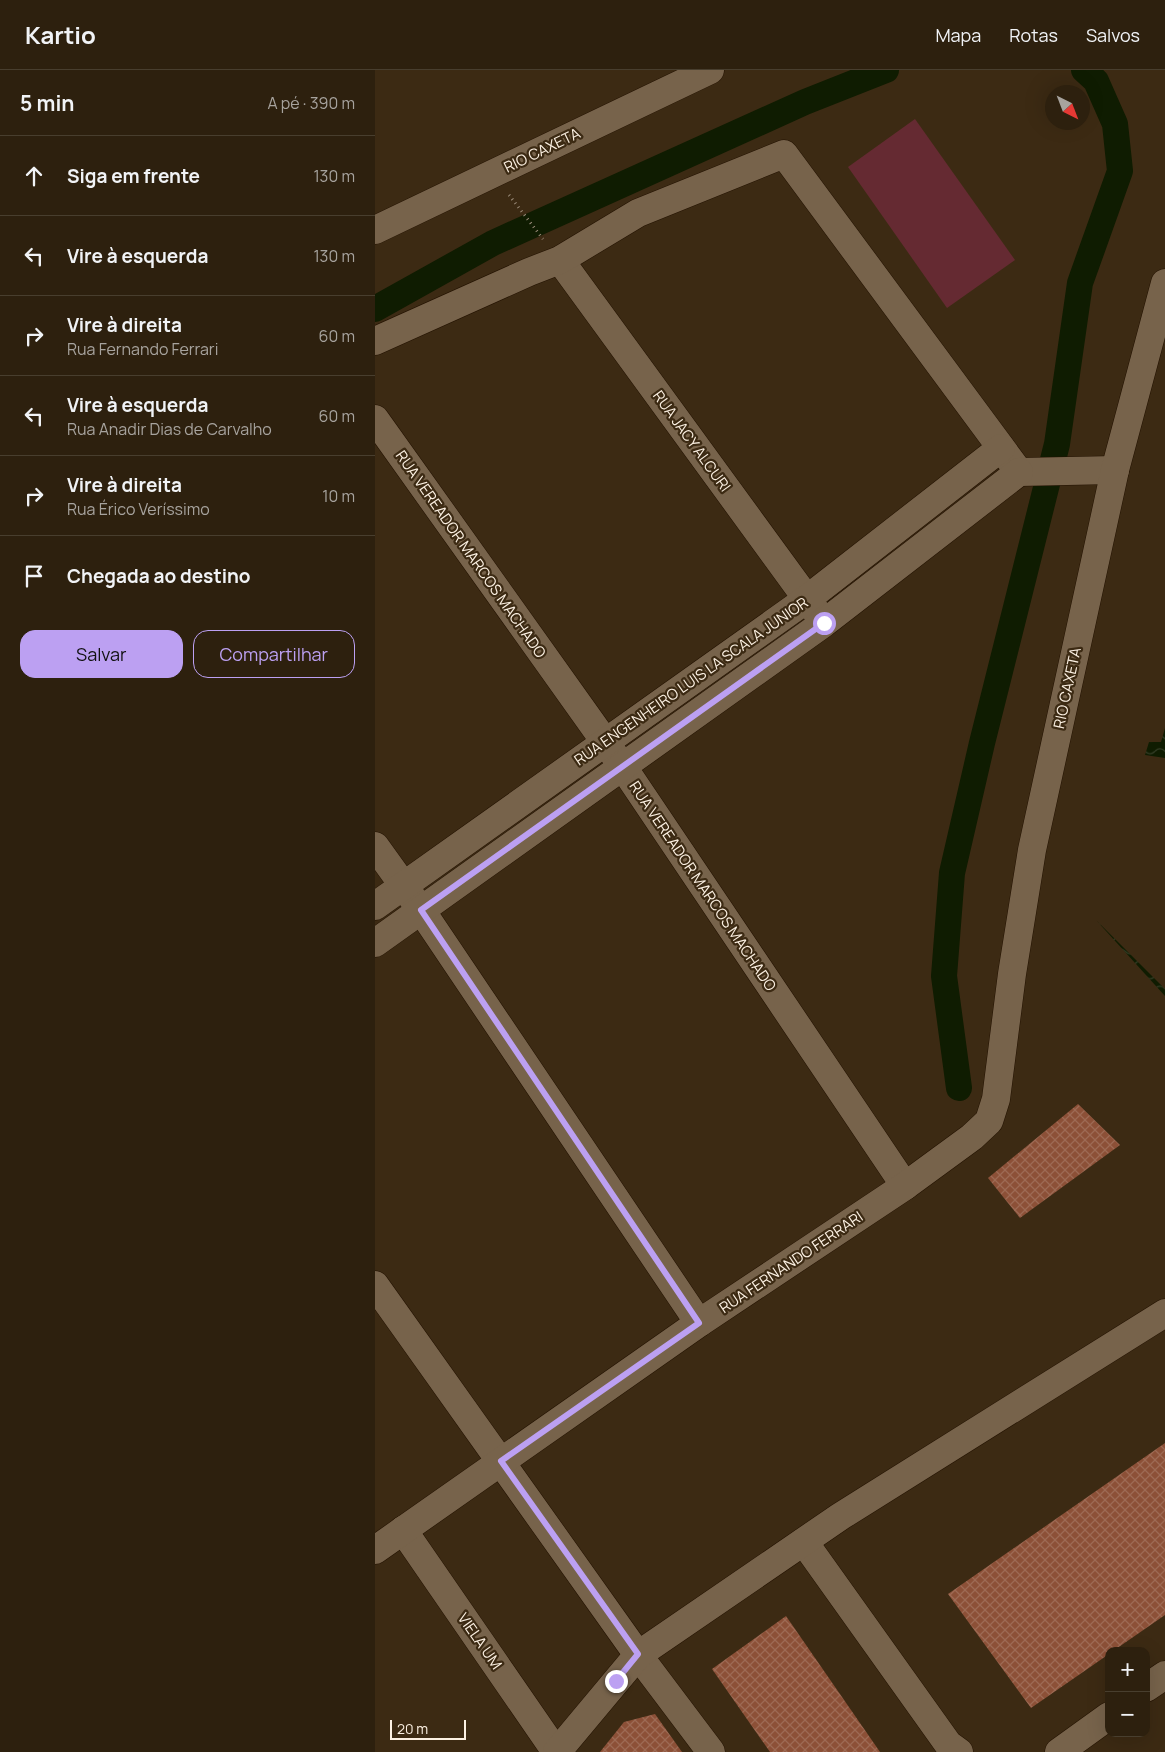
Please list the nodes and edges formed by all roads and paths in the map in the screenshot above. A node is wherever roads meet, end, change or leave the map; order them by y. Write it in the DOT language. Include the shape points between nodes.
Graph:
graph roads {
  1 [pos="710,70"];
  2 [pos="509,194"];
  3 [pos="375,230"];
  4 [pos="553,252"];
  5 [pos="1165,283"];
  6 [pos="375,341"];
  7 [pos="375,419"];
  8 [pos="1001,448"];
  9 [pos="1115,470"];
  10 [pos="1025,471"];
  11 [pos="807,599"];
  12 [pos="824,623"];
  13 [pos="605,742"];
  14 [pos="623,767"];
  15 [pos="375,846"];
  16 [pos="403,886"];
  17 [pos="375,906"];
  18 [pos="421,910"];
  19 [pos="375,943"];
  20 [pos="996,1099"];
  21 [pos="905,1186"];
  22 [pos="375,1285"];
  23 [pos="1165,1313"];
  24 [pos="699,1323"];
  25 [pos="501,1461"];
  26 [pos="403,1530"];
  27 [pos="805,1542"];
  28 [pos="375,1550"];
  29 [pos="638,1654"];
  30 [pos="1165,1675"];
  31 [pos="1150,1685"];
  32 [pos="1105,1719"];
  33 [pos="557,1752"];
  34 [pos="711,1752"];
  35 [pos="959,1752"];
  36 [pos="1059,1752"];
  1 -- 3 [label="street, RIO CAXETA"];
  2 -- 4 [label="path"];
  4 -- 6 [label="street" via="529,272"];
  4 -- 8 [label="street" via="638,213 784,154"];
  4 -- 11 [label="street, RUA JACY ALCURI"];
  5 -- 9 [label="street, RIO CAXETA"];
  7 -- 13 [label="street, RUA VEREADOR MARCOS MACHADO"];
  8 -- 10 [label="street"];
  8 -- 11 [label="street, RUA ENGENHEIRO LUIS LA SCALA JUNIOR"];
  9 -- 10 [label="street"];
  9 -- 20 [label="street, RIO CAXETA" via="1031,850 1011,974"];
  10 -- 12 [label="street, RUA ENGENHEIRO LUIS LA SCALA JUNIOR"];
  11 -- 12 [label="street, RUA JACY ALCURI"];
  11 -- 13 [label="street, RUA ENGENHEIRO LUIS LA SCALA JUNIOR"];
  12 -- 14 [label="street, RUA ENGENHEIRO LUIS LA SCALA JUNIOR"];
  13 -- 14 [label="street, RUA VEREADOR MARCOS MACHADO"];
  13 -- 16 [label="street, RUA ENGENHEIRO LUIS LA SCALA JUNIOR"];
  14 -- 18 [label="street, RUA ENGENHEIRO LUIS LA SCALA JUNIOR"];
  14 -- 21 [label="street, RUA VEREADOR MARCOS MACHADO"];
  15 -- 16 [label="street"];
  16 -- 17 [label="street, RUA ENGENHEIRO LUIS LA SCALA JUNIOR"];
  16 -- 18 [label="street"];
  18 -- 19 [label="street, RUA ENGENHEIRO LUIS LA SCALA JUNIOR"];
  18 -- 24 [label="street"];
  20 -- 21 [label="street, RUA FERNANDO FERRARI" via="989,1120 972,1137"];
  21 -- 24 [label="street, RUA FERNANDO FERRARI"];
  22 -- 25 [label="street"];
  23 -- 27 [label="street" via="841,1516"];
  24 -- 25 [label="street, RUA FERNANDO FERRARI"];
  25 -- 26 [label="street, RUA FERNANDO FERRARI"];
  25 -- 29 [label="street"];
  26 -- 28 [label="street, RUA FERNANDO FERRARI"];
  26 -- 33 [label="street, VIELA UM"];
  27 -- 29 [label="street"];
  27 -- 35 [label="street" via="948,1744"];
  29 -- 33 [label="street"];
  29 -- 34 [label="street"];
  30 -- 31 [label="street"];
  32 -- 36 [label="street"];
}
